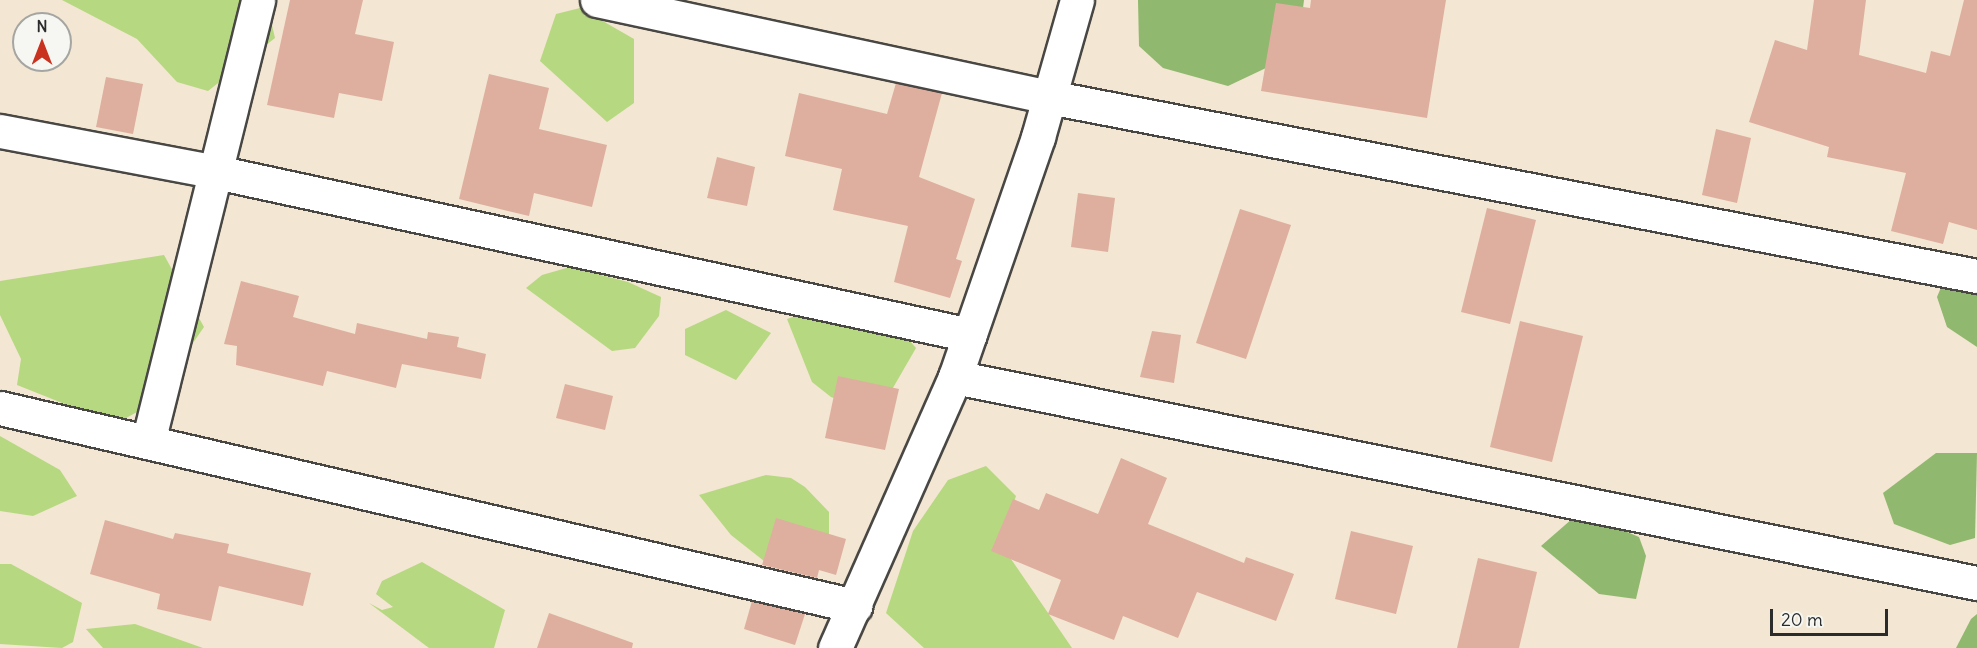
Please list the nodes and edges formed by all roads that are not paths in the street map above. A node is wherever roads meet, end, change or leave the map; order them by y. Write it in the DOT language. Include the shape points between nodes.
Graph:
graph roads {
  1 [pos="258,0"];
  2 [pos="597,0"];
  3 [pos="1077,0"];
  4 [pos="1049,97"];
  5 [pos="0,131"];
  6 [pos="216,172"];
  7 [pos="1977,276"];
  8 [pos="970,335"];
  9 [pos="955,377"];
  10 [pos="0,408"];
  11 [pos="148,442"];
  12 [pos="1977,583"];
  13 [pos="855,606"];
  14 [pos="835,648"];
  1 -- 6 [label="street"];
  2 -- 4 [label="street"];
  3 -- 4 [label="street"];
  4 -- 7 [label="street"];
  4 -- 8 [label="street"];
  5 -- 6 [label="street"];
  6 -- 8 [label="street"];
  6 -- 11 [label="street"];
  8 -- 9 [label="street"];
  9 -- 12 [label="street"];
  9 -- 13 [label="street"];
  10 -- 11 [label="street"];
  11 -- 13 [label="street"];
  13 -- 14 [label="street"];
}
